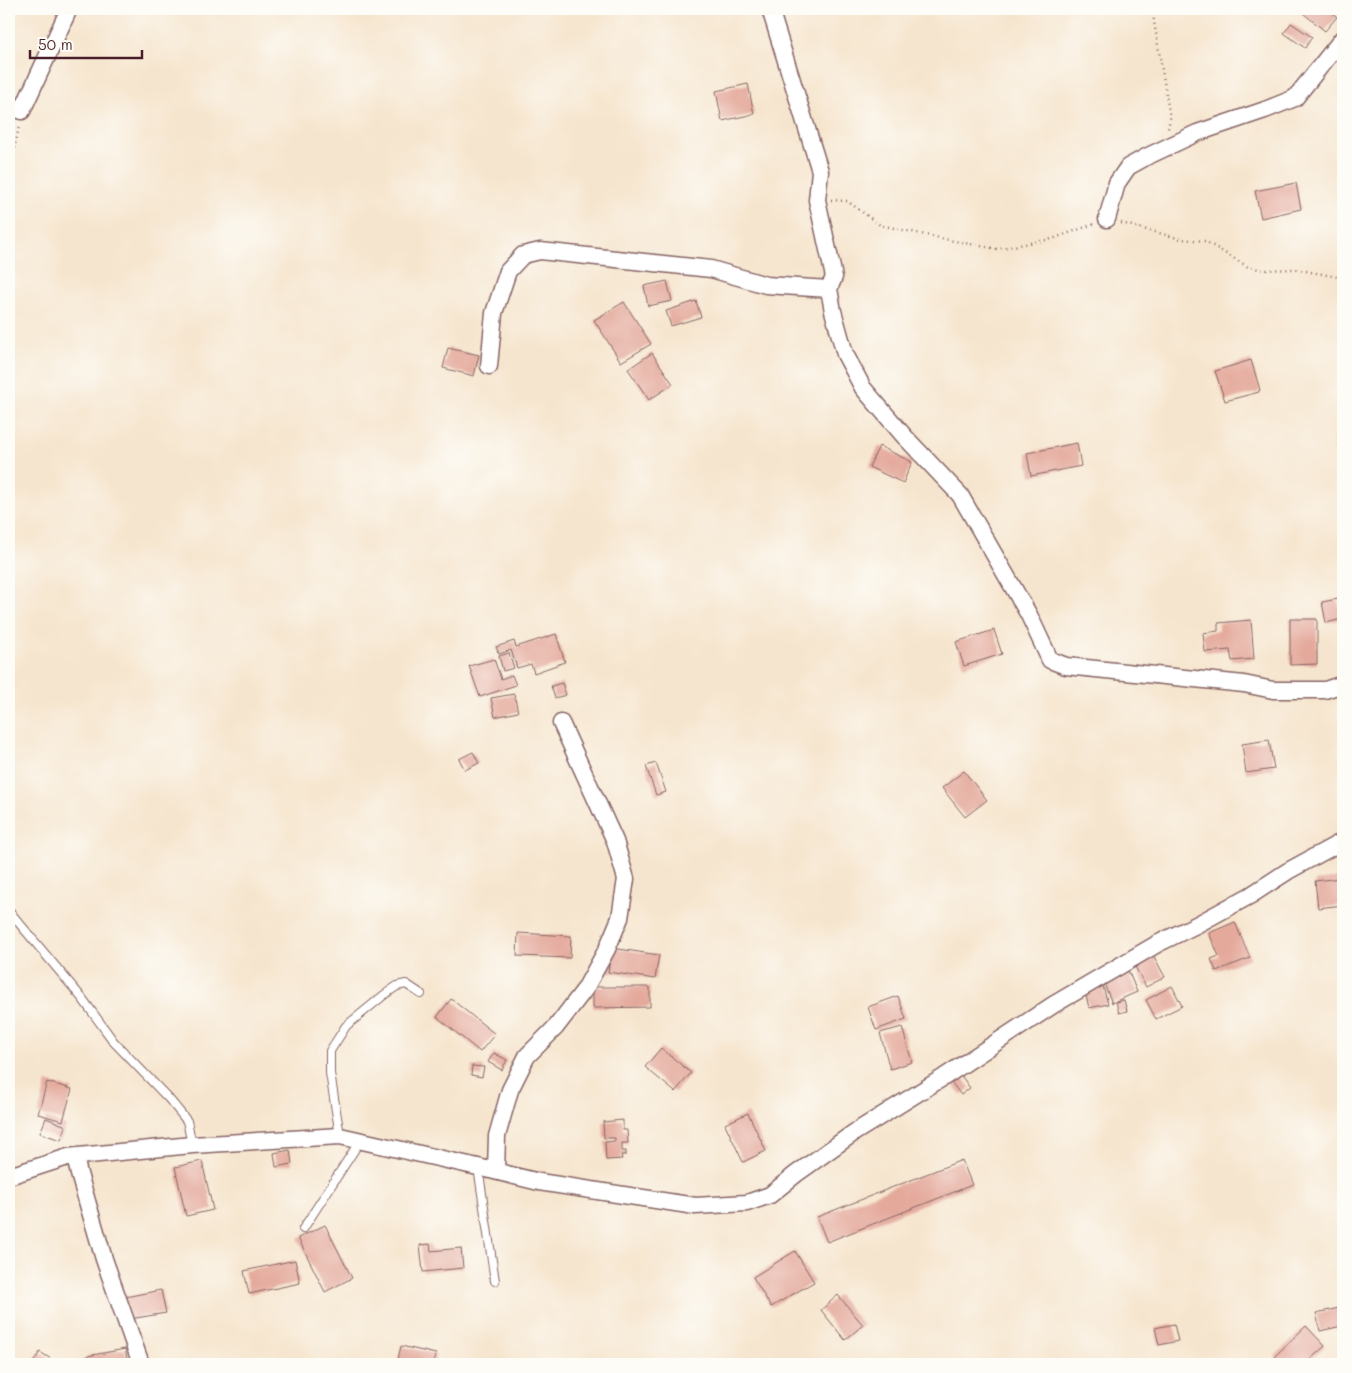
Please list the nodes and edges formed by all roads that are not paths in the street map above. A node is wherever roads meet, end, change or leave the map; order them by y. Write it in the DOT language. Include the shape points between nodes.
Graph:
graph roads {
  1 [pos="69,9"];
  2 [pos="770,9"];
  3 [pos="1343,38"];
  4 [pos="15,108"];
  5 [pos="1107,219"];
  6 [pos="830,289"];
  7 [pos="488,366"];
  8 [pos="1343,684"];
  9 [pos="560,723"];
  10 [pos="1343,841"];
  11 [pos="9,911"];
  12 [pos="421,994"];
  13 [pos="340,1136"];
  14 [pos="360,1141"];
  15 [pos="192,1145"];
  16 [pos="75,1157"];
  17 [pos="478,1166"];
  18 [pos="496,1171"];
  19 [pos="9,1176"];
  20 [pos="302,1229"];
  21 [pos="494,1281"];
  22 [pos="141,1364"];
  1 -- 4 [label="street"];
  2 -- 6 [label="street" via="820,171 817,200 834,277"];
  3 -- 5 [label="street" via="1295,98 1197,133 1128,167 1117,184"];
  6 -- 7 [label="street" via="766,285 711,269 540,251 523,255 508,271 494,313"];
  6 -- 8 [label="street" via="845,354 863,388 960,495 1029,615 1050,660 1066,666 1244,684 1273,690 1325,690"];
  9 -- 18 [label="street" via="615,841 626,879 620,918 607,949 584,989 556,1027 527,1056 510,1090 497,1136"];
  10 -- 18 [label="street" via="1053,1005 854,1132 770,1195 747,1202 695,1206 539,1182"];
  11 -- 15 [label="lane" via="82,998 114,1042 187,1121"];
  12 -- 13 [label="lane" via="406,984 397,986 346,1026 330,1051 330,1074"];
  13 -- 14 [label="street"];
  13 -- 15 [label="street"];
  14 -- 17 [label="street"];
  14 -- 20 [label="lane"];
  15 -- 16 [label="street"];
  16 -- 19 [label="street"];
  16 -- 22 [label="street" via="104,1259"];
  17 -- 18 [label="street"];
  17 -- 21 [label="lane"];
}
